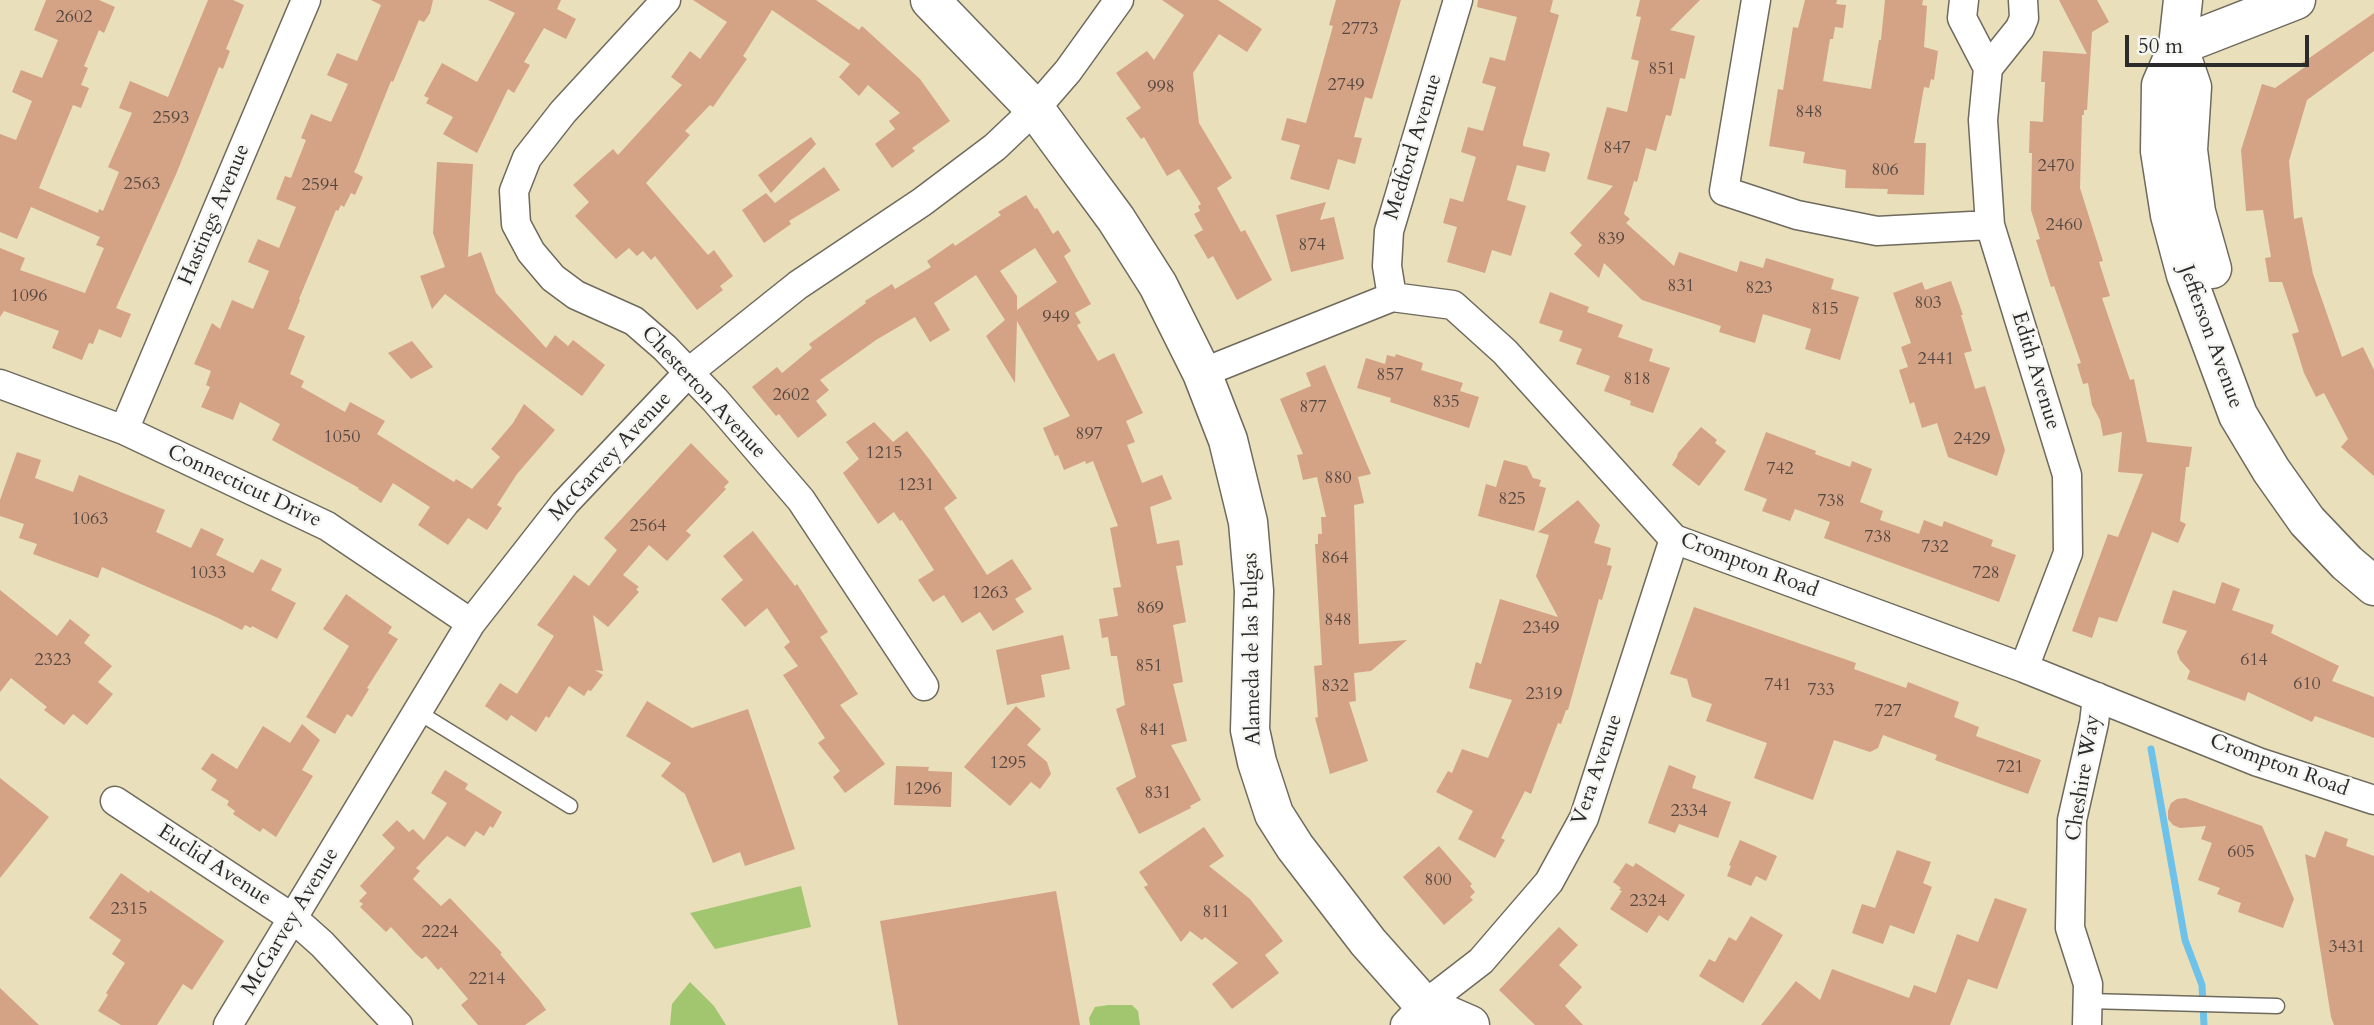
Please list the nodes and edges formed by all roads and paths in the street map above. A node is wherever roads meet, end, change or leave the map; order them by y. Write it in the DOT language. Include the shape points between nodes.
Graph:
graph roads {
  1 [pos="306,0"];
  2 [pos="666,0"];
  3 [pos="930,0"];
  4 [pos="1119,0"];
  5 [pos="1458,0"];
  6 [pos="1756,0"];
  7 [pos="1964,0"];
  8 [pos="2023,0"];
  9 [pos="2182,0"];
  10 [pos="2296,0"];
  11 [pos="2178,46"];
  12 [pos="1988,68"];
  13 [pos="1035,109"];
  14 [pos="1990,225"];
  15 [pos="1392,297"];
  16 [pos="689,372"];
  17 [pos="1202,373"];
  18 [pos="0,384"];
  19 [pos="124,430"];
  20 [pos="1674,539"];
  21 [pos="2374,552"];
  22 [pos="2374,586"];
  23 [pos="471,623"];
  24 [pos="2024,668"];
  25 [pos="924,686"];
  26 [pos="2097,697"];
  27 [pos="418,712"];
  28 [pos="2374,800"];
  29 [pos="115,801"];
  30 [pos="570,806"];
  31 [pos="294,919"];
  32 [pos="2277,1006"];
  33 [pos="2087,1013"];
  34 [pos="1421,1018"];
  35 [pos="228,1025"];
  36 [pos="398,1025"];
  37 [pos="1470,1025"];
  1 -- 19 [label="street, Hastings Avenue"];
  2 -- 16 [label="street, Chesterton Avenue" via="527,158 514,191 516,224 553,278 576,295 634,321"];
  3 -- 13 [label="main road, Alameda de las Pulgas"];
  4 -- 13 [label="street, McGarvey Avenue"];
  5 -- 15 [label="street, Medford Avenue" via="1389,231 1387,266"];
  6 -- 14 [label="street" via="1724,191 1797,215 1877,231"];
  7 -- 12 [label="street" via="1962,18"];
  8 -- 12 [label="street" via="2020,28"];
  9 -- 11 [label="main road"];
  10 -- 11 [label="main road"];
  11 -- 21 [label="main road, Jefferson Avenue" via="2192,87 2188,150 2196,212 2246,368 2293,460"];
  11 -- 22 [label="main road, Jefferson Avenue" via="2161,85 2161,151 2169,215 2222,375 2238,415 2300,511"];
  12 -- 14 [label="street, Edith Avenue" via="1983,120"];
  13 -- 16 [label="street, McGarvey Avenue" via="995,147 798,285"];
  13 -- 17 [label="main road, Alameda de las Pulgas" via="1158,285"];
  14 -- 24 [label="street, Edith Avenue" via="2067,475 2068,553"];
  15 -- 17 [label="street, Crompton Road"];
  15 -- 20 [label="street, Crompton Road" via="1453,305 1505,352"];
  16 -- 23 [label="street, McGarvey Avenue" via="565,503"];
  16 -- 25 [label="street, Chesterton Avenue" via="801,500"];
  17 -- 34 [label="main road, Alameda de las Pulgas" via="1228,440 1248,522 1254,591 1250,730 1270,801 1310,867"];
  18 -- 19 [label="street, Connecticut Drive"];
  19 -- 23 [label="street, Connecticut Drive" via="327,526"];
  20 -- 24 [label="street, Crompton Road"];
  20 -- 34 [label="street, Vera Avenue" via="1584,818 1549,882 1481,961"];
  23 -- 27 [label="street, McGarvey Avenue"];
  24 -- 26 [label="street, Crompton Road"];
  26 -- 28 [label="street, Crompton Road" via="2258,762"];
  26 -- 33 [label="street, Cheshire Way" via="2072,820 2070,928 2088,984"];
  27 -- 30 [label="lane"];
  27 -- 31 [label="street, McGarvey Avenue"];
  29 -- 31 [label="street, Euclid Avenue"];
  31 -- 35 [label="street, McGarvey Avenue"];
  31 -- 36 [label="street, Euclid Avenue"];
  32 -- 33 [label="lane" via="2181,1003"];
  34 -- 37 [label="main road, Alameda de las Pulgas"];
}
